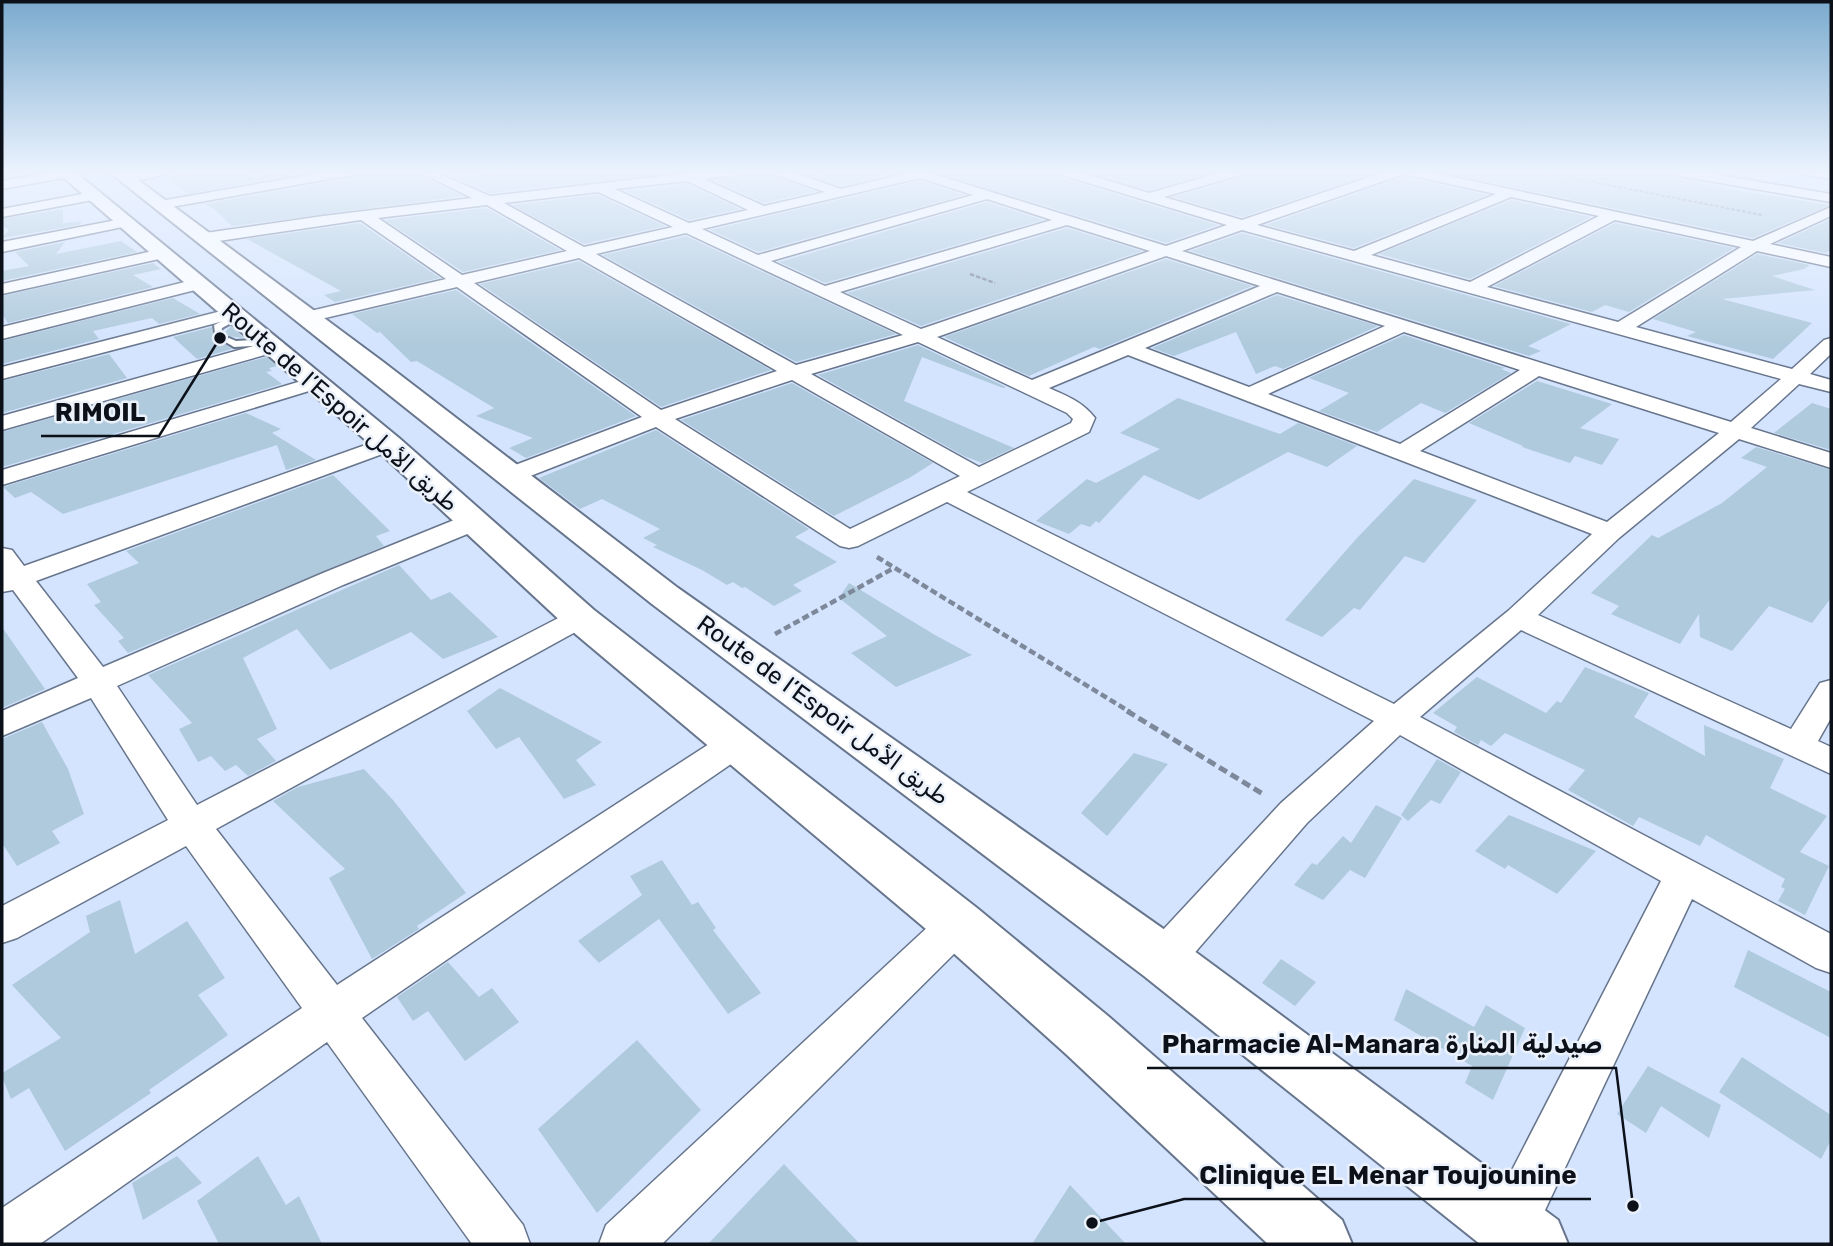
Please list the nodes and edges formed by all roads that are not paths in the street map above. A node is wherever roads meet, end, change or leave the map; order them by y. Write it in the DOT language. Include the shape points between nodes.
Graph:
graph roads {
  1 [pos="57,229"];
  2 [pos="157,229"];
  3 [pos="193,229"];
  4 [pos="266,229"];
  5 [pos="385,229"];
  6 [pos="540,229"];
  7 [pos="689,229"];
  8 [pos="866,229"];
  9 [pos="1037,229"];
  10 [pos="1091,229"];
  11 [pos="1236,229"];
  12 [pos="1256,229"];
  13 [pos="1420,229"];
  14 [pos="1586,229"];
  15 [pos="1680,229"];
  16 [pos="1792,229"];
  17 [pos="205,238"];
  18 [pos="1756,245"];
  19 [pos="2,247"];
  20 [pos="579,251"];
  21 [pos="1167,253"];
  22 [pos="162,254"];
  23 [pos="1354,256"];
  24 [pos="757,260"];
  25 [pos="1831,262"];
  26 [pos="461,280"];
  27 [pos="197,285"];
  28 [pos="1276,286"];
  29 [pos="1472,288"];
  30 [pos="2,289"];
  31 [pos="826,291"];
  32 [pos="308,317"];
  33 [pos="1402,326"];
  34 [pos="1620,329"];
  35 [pos="244,332"];
  36 [pos="2,333"];
  37 [pos="920,337"];
  38 [pos="1831,344"];
  39 [pos="1130,349"];
  40 [pos="1537,368"];
  41 [pos="2,373"];
  42 [pos="792,373"];
  43 [pos="1796,376"];
  44 [pos="315,383"];
  45 [pos="1831,386"];
  46 [pos="1032,388"];
  47 [pos="1248,395"];
  48 [pos="658,418"];
  49 [pos="2,423"];
  50 [pos="1735,431"];
  51 [pos="388,444"];
  52 [pos="1401,453"];
  53 [pos="1831,461"];
  54 [pos="511,475"];
  55 [pos="977,476"];
  56 [pos="2,478"];
  57 [pos="947,492"];
  58 [pos="473,522"];
  59 [pos="1610,532"];
  60 [pos="7,573"];
  61 [pos="1518,617"];
  62 [pos="580,618"];
  63 [pos="98,683"];
  64 [pos="1831,691"];
  65 [pos="1396,719"];
  66 [pos="2,724"];
  67 [pos="735,744"];
  68 [pos="1798,746"];
  69 [pos="1831,761"];
  70 [pos="191,825"];
  71 [pos="1683,877"];
  72 [pos="958,924"];
  73 [pos="2,926"];
  74 [pos="1831,955"];
  75 [pos="1163,959"];
  76 [pos="332,1013"];
  77 [pos="1293,1236"];
  78 [pos="1522,1236"];
  79 [pos="2,1239"];
  80 [pos="504,1244"];
  81 [pos="625,1244"];
  1 -- 19 [label="street"];
  2 -- 22 [label="highway, Route de l’Espoir طريق الأمل"];
  3 -- 17 [label="highway, Route de l’Espoir طريق الأمل"];
  4 -- 17 [label="street"];
  5 -- 26 [label="street"];
  6 -- 20 [label="street"];
  7 -- 20 [label="street"];
  7 -- 24 [label="street"];
  8 -- 24 [label="street"];
  9 -- 31 [label="street"];
  10 -- 21 [label="street"];
  11 -- 21 [label="street"];
  12 -- 23 [label="street"];
  13 -- 23 [label="street"];
  14 -- 29 [label="street"];
  15 -- 18 [label="street"];
  16 -- 18 [label="street"];
  17 -- 32 [label="highway, Route de l’Espoir طريق الأمل"];
  18 -- 25 [label="street"];
  18 -- 34 [label="street"];
  20 -- 26 [label="street"];
  20 -- 42 [label="street"];
  21 -- 28 [label="street"];
  21 -- 37 [label="street"];
  22 -- 27 [label="highway, Route de l’Espoir طريق الأمل"];
  22 -- 30 [label="street"];
  23 -- 29 [label="street"];
  24 -- 31 [label="street"];
  26 -- 32 [label="street"];
  26 -- 48 [label="street"];
  27 -- 35 [label="highway, Route de l’Espoir طريق الأمل"];
  27 -- 36 [label="street"];
  28 -- 33 [label="street"];
  28 -- 39 [label="street"];
  29 -- 34 [label="street"];
  31 -- 37 [label="street"];
  32 -- 54 [label="highway, Route de l’Espoir طريق الأمل"];
  33 -- 40 [label="street"];
  33 -- 47 [label="street"];
  34 -- 43 [label="street"];
  35 -- 41 [label="street"];
  35 -- 44 [label="highway, Route de l’Espoir طريق الأمل"];
  35 -- 49 [label="street"];
  37 -- 42 [label="street"];
  37 -- 46 [label="street"];
  38 -- 43 [label="street"];
  39 -- 46 [label="street"];
  39 -- 47 [label="street"];
  40 -- 50 [label="street"];
  40 -- 52 [label="street"];
  42 -- 48 [label="street"];
  42 -- 55 [label="street"];
  43 -- 45 [label="street"];
  43 -- 50 [label="street"];
  44 -- 51 [label="highway, Route de l’Espoir طريق الأمل"];
  44 -- 56 [label="street"];
  46 -- 55 [label="street" via="1075,408 1084,418 1081,427"];
  47 -- 52 [label="street"];
  48 -- 54 [label="street"];
  48 -- 57 [label="street" via="849,540"];
  50 -- 53 [label="street"];
  50 -- 59 [label="street"];
  51 -- 58 [label="highway, Route de l’Espoir طريق الأمل"];
  51 -- 60 [label="street"];
  52 -- 59 [label="street"];
  54 -- 75 [label="highway, Route de l’Espoir طريق الأمل" via="665,596"];
  55 -- 57 [label="street"];
  57 -- 65 [label="street"];
  58 -- 62 [label="highway, Route de l’Espoir طريق الأمل"];
  58 -- 63 [label="street"];
  59 -- 61 [label="street"];
  60 -- 63 [label="street"];
  61 -- 65 [label="street"];
  61 -- 68 [label="street"];
  62 -- 67 [label="highway, Route de l’Espoir طريق الأمل"];
  62 -- 70 [label="street"];
  63 -- 66 [label="street"];
  63 -- 70 [label="street"];
  64 -- 68 [label="street"];
  65 -- 71 [label="street"];
  65 -- 75 [label="street" via="1294,813"];
  67 -- 72 [label="highway, Route de l’Espoir طريق الأمل"];
  67 -- 76 [label="street"];
  68 -- 69 [label="street"];
  70 -- 73 [label="street"];
  70 -- 76 [label="street"];
  71 -- 74 [label="street"];
  71 -- 78 [label="street"];
  72 -- 77 [label="highway, Route de l’Espoir طريق الأمل" via="1087,1035"];
  72 -- 81 [label="street"];
  75 -- 78 [label="highway, Route de l’Espoir طريق الأمل"];
  76 -- 79 [label="street"];
  76 -- 80 [label="street"];
}
